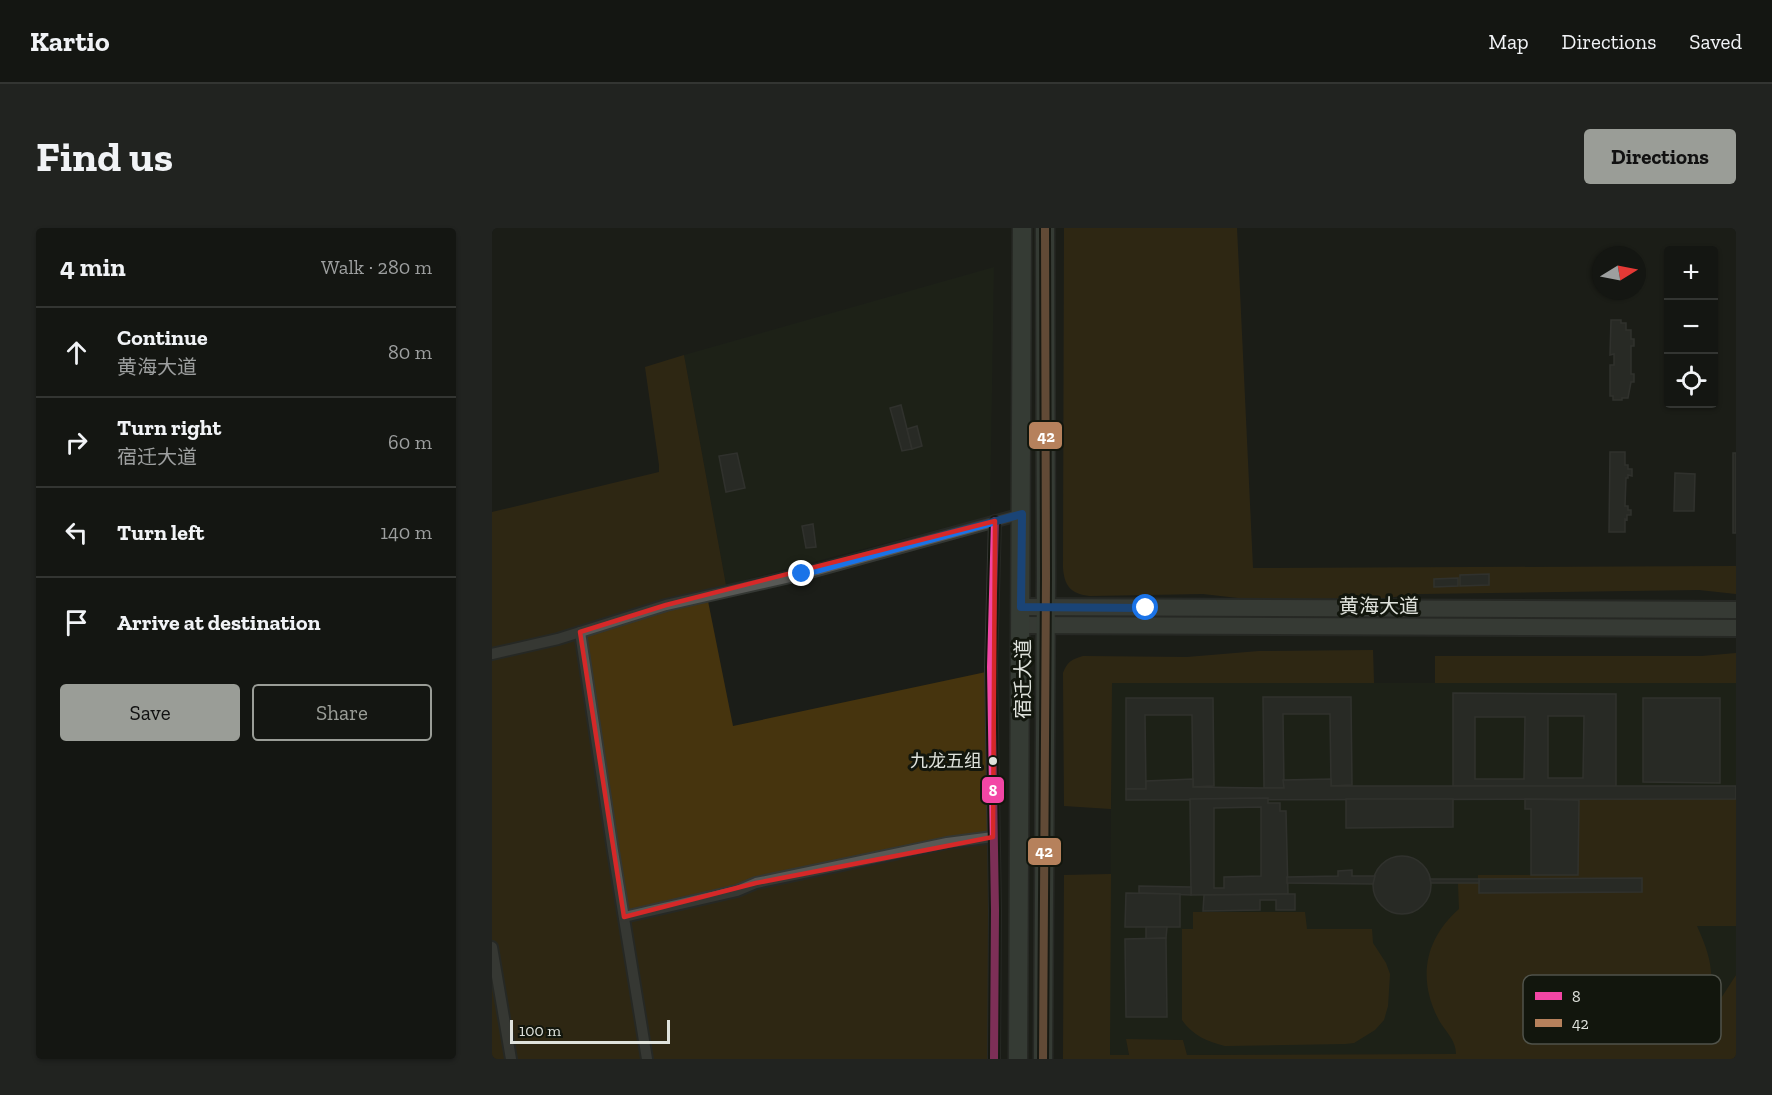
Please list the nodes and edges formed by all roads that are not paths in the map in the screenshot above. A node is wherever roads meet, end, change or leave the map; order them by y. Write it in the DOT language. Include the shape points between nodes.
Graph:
graph roads {
  1 [pos="1022,228"];
  2 [pos="1045,228"];
  3 [pos="1022,514"];
  4 [pos="995,521"];
  5 [pos="1736,610"];
  6 [pos="1021,616"];
  7 [pos="1046,616"];
  8 [pos="1736,628"];
  9 [pos="580,632"];
  10 [pos="492,654"];
  11 [pos="993,837"];
  12 [pos="624,917"];
  13 [pos="492,948"];
  14 [pos="511,1059"];
  15 [pos="647,1059"];
  16 [pos="994,1059"];
  17 [pos="1018,1059"];
  18 [pos="1043,1059"];
  1 -- 3 [label="main road, 宿迁大道"];
  2 -- 7 [label="main road, 宿迁大道"];
  3 -- 4 [label="street"];
  3 -- 6 [label="main road, 宿迁大道"];
  4 -- 9 [label="street" via="802,574 666,605"];
  4 -- 11 [label="street" via="991,668"];
  5 -- 7 [label="main road, 黄海大道"];
  6 -- 7 [label="main road, 黄海大道"];
  6 -- 17 [label="main road, 宿迁大道"];
  7 -- 8 [label="main road, 黄海大道"];
  7 -- 18 [label="main road, 宿迁大道"];
  9 -- 10 [label="street"];
  9 -- 12 [label="street"];
  11 -- 12 [label="street" via="756,883 737,891"];
  11 -- 16 [label="street"];
  12 -- 15 [label="street"];
  13 -- 14 [label="street"];
}
